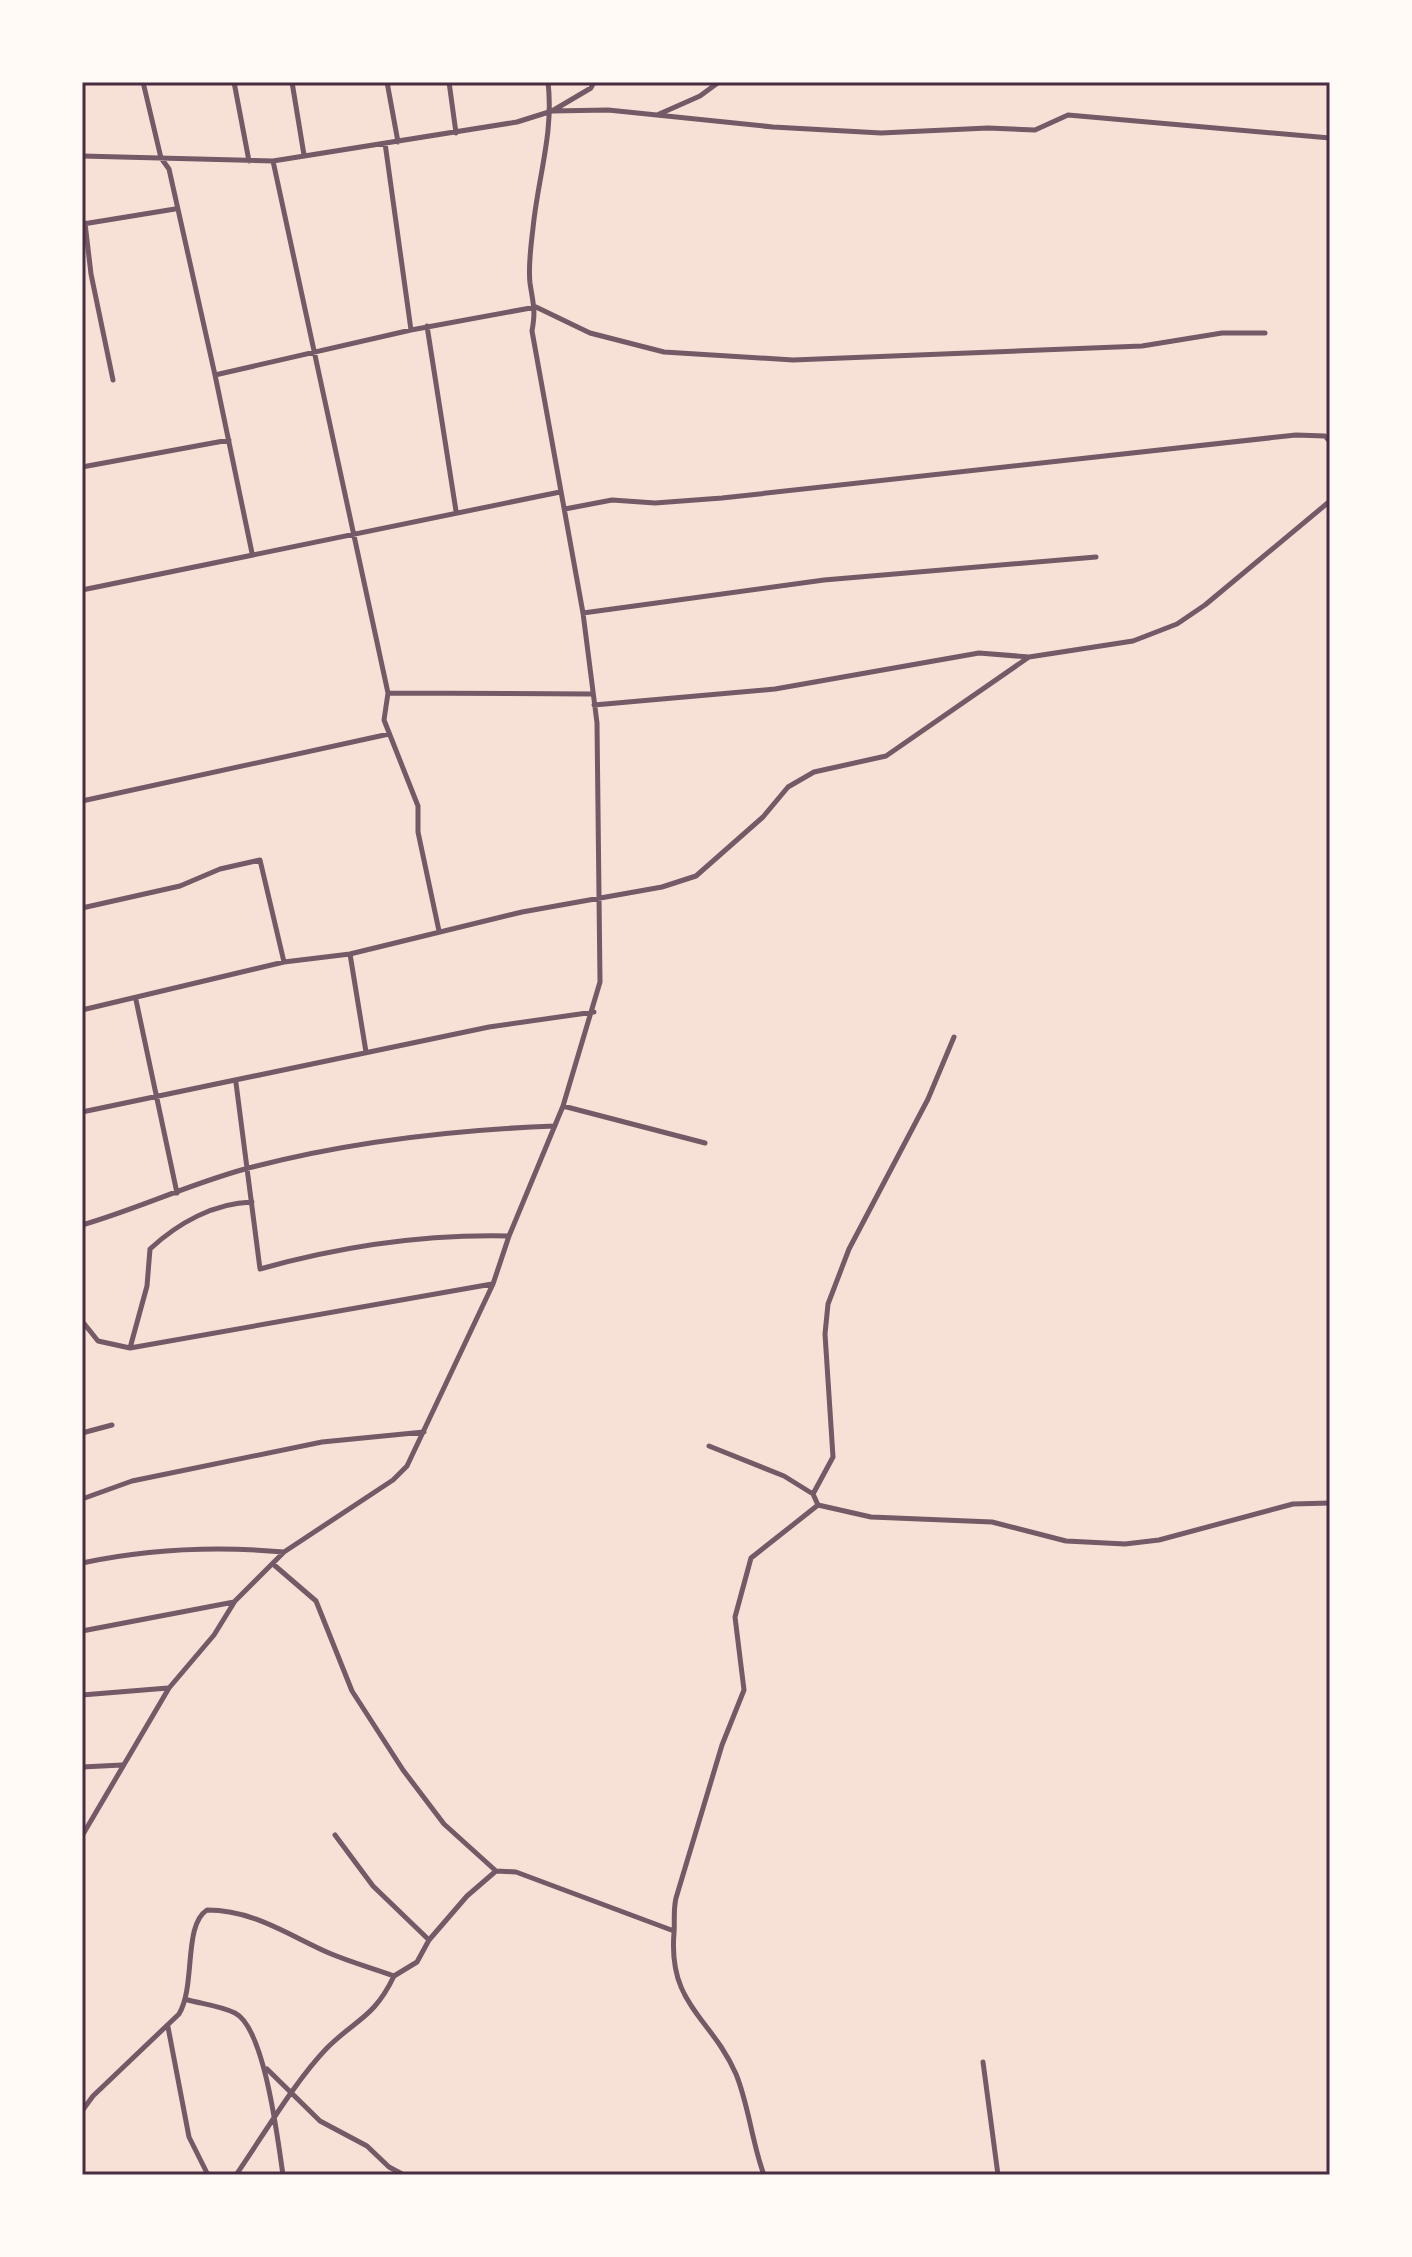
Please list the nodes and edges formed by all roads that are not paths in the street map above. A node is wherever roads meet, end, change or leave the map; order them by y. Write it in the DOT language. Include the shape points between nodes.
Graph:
graph roads {
  1 [pos="143,82"];
  2 [pos="234,82"];
  3 [pos="292,82"];
  4 [pos="387,82"];
  5 [pos="449,82"];
  6 [pos="548,82"];
  7 [pos="594,82"];
  8 [pos="719,82"];
  9 [pos="552,111"];
  10 [pos="656,115"];
  11 [pos="456,133"];
  12 [pos="1330,138"];
  13 [pos="398,142"];
  14 [pos="385,143"];
  15 [pos="304,155"];
  16 [pos="82,156"];
  17 [pos="161,158"];
  18 [pos="249,161"];
  19 [pos="273,161"];
  20 [pos="175,209"];
  21 [pos="84,224"];
  22 [pos="91,274"];
  23 [pos="82,278"];
  24 [pos="536,307"];
  25 [pos="427,326"];
  26 [pos="411,330"];
  27 [pos="1265,333"];
  28 [pos="314,352"];
  29 [pos="215,375"];
  30 [pos="113,380"];
  31 [pos="229,440"];
  32 [pos="1330,442"];
  33 [pos="82,467"];
  34 [pos="560,492"];
  35 [pos="1330,501"];
  36 [pos="565,509"];
  37 [pos="456,511"];
  38 [pos="354,532"];
  39 [pos="252,553"];
  40 [pos="1096,557"];
  41 [pos="82,590"];
  42 [pos="583,613"];
  43 [pos="1029,657"];
  44 [pos="388,693"];
  45 [pos="591,694"];
  46 [pos="594,705"];
  47 [pos="389,734"];
  48 [pos="82,801"];
  49 [pos="598,898"];
  50 [pos="82,908"];
  51 [pos="439,931"];
  52 [pos="350,954"];
  53 [pos="284,962"];
  54 [pos="136,1000"];
  55 [pos="82,1010"];
  56 [pos="594,1012"];
  57 [pos="954,1037"];
  58 [pos="366,1052"];
  59 [pos="236,1083"];
  60 [pos="157,1097"];
  61 [pos="563,1106"];
  62 [pos="82,1112"];
  63 [pos="555,1126"];
  64 [pos="705,1143"];
  65 [pos="247,1169"];
  66 [pos="177,1193"];
  67 [pos="252,1202"];
  68 [pos="82,1225"];
  69 [pos="509,1236"];
  70 [pos="493,1284"];
  71 [pos="82,1321"];
  72 [pos="130,1348"];
  73 [pos="112,1425"];
  74 [pos="424,1432"];
  75 [pos="82,1433"];
  76 [pos="709,1446"];
  77 [pos="813,1494"];
  78 [pos="82,1499"];
  79 [pos="1330,1503"];
  80 [pos="818,1505"];
  81 [pos="284,1552"];
  82 [pos="82,1563"];
  83 [pos="273,1564"];
  84 [pos="235,1601"];
  85 [pos="82,1631"];
  86 [pos="169,1688"];
  87 [pos="82,1695"];
  88 [pos="122,1765"];
  89 [pos="82,1767"];
  90 [pos="335,1835"];
  91 [pos="82,1836"];
  92 [pos="496,1871"];
  93 [pos="674,1931"];
  94 [pos="429,1940"];
  95 [pos="394,1976"];
  96 [pos="188,2000"];
  97 [pos="167,2026"];
  98 [pos="983,2062"];
  99 [pos="267,2068"];
  100 [pos="292,2095"];
  101 [pos="82,2111"];
  102 [pos="274,2120"];
  103 [pos="208,2175"];
  104 [pos="236,2175"];
  105 [pos="283,2175"];
  106 [pos="404,2175"];
  107 [pos="764,2175"];
  108 [pos="998,2175"];
  1 -- 17 [label="street"];
  2 -- 18 [label="street"];
  3 -- 15 [label="street"];
  4 -- 13 [label="street"];
  5 -- 11 [label="street"];
  6 -- 9 [label="street"];
  7 -- 9 [label="street"];
  8 -- 10 [label="street"];
  9 -- 10 [label="street"];
  9 -- 11 [label="street"];
  9 -- 24 [label="street" via="533,225 530,281"];
  10 -- 12 [label="street" via="881,133 1035,130 1068,115"];
  11 -- 13 [label="street"];
  13 -- 14 [label="street"];
  14 -- 15 [label="street"];
  14 -- 26 [label="street"];
  15 -- 19 [label="street"];
  16 -- 17 [label="street"];
  17 -- 18 [label="street"];
  17 -- 20 [label="street" via="169,169"];
  18 -- 19 [label="street"];
  19 -- 28 [label="street"];
  20 -- 21 [label="street"];
  20 -- 29 [label="street"];
  21 -- 22 [label="street"];
  22 -- 23 [label="street"];
  22 -- 30 [label="street"];
  24 -- 25 [label="street"];
  24 -- 27 [label="street" via="590,333 664,352 793,360 1142,346 1222,333"];
  24 -- 34 [label="street" via="532,331"];
  25 -- 26 [label="street"];
  25 -- 37 [label="street"];
  26 -- 28 [label="street"];
  28 -- 29 [label="street"];
  28 -- 38 [label="street"];
  29 -- 31 [label="street"];
  31 -- 33 [label="street"];
  31 -- 39 [label="street"];
  32 -- 36 [label="street" via="1316,433 722,498 612,500"];
  34 -- 36 [label="street"];
  34 -- 37 [label="street"];
  35 -- 43 [label="street" via="1177,624 1133,641"];
  36 -- 42 [label="street"];
  37 -- 38 [label="street"];
  38 -- 39 [label="street"];
  38 -- 44 [label="street"];
  39 -- 41 [label="street"];
  40 -- 42 [label="street" via="824,580"];
  42 -- 45 [label="street"];
  43 -- 46 [label="street" via="979,653 775,689"];
  43 -- 49 [label="street" via="886,756 814,772 788,787 763,817 696,876"];
  44 -- 45 [label="street"];
  44 -- 47 [label="street" via="384,720"];
  45 -- 46 [label="street"];
  46 -- 49 [label="street"];
  47 -- 48 [label="street"];
  47 -- 51 [label="street" via="418,806 418,832"];
  49 -- 51 [label="street"];
  49 -- 56 [label="street" via="600,982"];
  50 -- 53 [label="street" via="180,886 260,860"];
  51 -- 52 [label="street"];
  52 -- 53 [label="street"];
  52 -- 58 [label="street"];
  53 -- 54 [label="street"];
  54 -- 55 [label="street"];
  54 -- 60 [label="street"];
  56 -- 58 [label="street"];
  56 -- 61 [label="street"];
  57 -- 77 [label="street" via="928,1099 849,1249 828,1304 833,1457"];
  58 -- 59 [label="street"];
  59 -- 60 [label="street"];
  59 -- 65 [label="street"];
  60 -- 62 [label="street"];
  60 -- 66 [label="street"];
  61 -- 63 [label="street"];
  61 -- 64 [label="street"];
  63 -- 65 [label="street" via="375,1142"];
  63 -- 69 [label="street"];
  65 -- 66 [label="street"];
  65 -- 67 [label="street"];
  66 -- 68 [label="street"];
  67 -- 69 [label="street" via="260,1269 403,1239"];
  67 -- 72 [label="street" via="232,1202 201,1214 150,1249 147,1286"];
  69 -- 70 [label="street"];
  70 -- 72 [label="street"];
  70 -- 74 [label="street"];
  71 -- 72 [label="street" via="98,1341"];
  73 -- 75 [label="street"];
  74 -- 78 [label="street" via="322,1442 132,1481"];
  74 -- 81 [label="street" via="407,1466 393,1480"];
  76 -- 77 [label="street" via="784,1476"];
  77 -- 80 [label="street"];
  79 -- 80 [label="street" via="1293,1504 1125,1544 1066,1541 992,1522 871,1517"];
  80 -- 93 [label="street" via="760,1548 744,1578 735,1617 744,1690 676,1898"];
  81 -- 82 [label="street" via="233,1547"];
  81 -- 83 [label="street"];
  83 -- 84 [label="street"];
  83 -- 92 [label="street" via="316,1601 352,1691 403,1770 444,1824"];
  84 -- 85 [label="street"];
  84 -- 86 [label="street"];
  86 -- 87 [label="street"];
  86 -- 88 [label="street"];
  88 -- 89 [label="street"];
  88 -- 91 [label="street"];
  90 -- 94 [label="street" via="373,1886"];
  92 -- 93 [label="street" via="516,1872"];
  92 -- 94 [label="street"];
  93 -- 107 [label="street" via="670,1948 679,1987 736,2074"];
  94 -- 95 [label="street" via="417,1962"];
  95 -- 96 [label="street" via="328,1952 281,1926 207,1910 193,1925"];
  95 -- 100 [label="street" via="367,2018 327,2048"];
  96 -- 97 [label="street"];
  96 -- 99 [label="street" via="238,2014"];
  97 -- 101 [label="street"];
  97 -- 103 [label="street" via="189,2137"];
  98 -- 108 [label="street"];
  99 -- 100 [label="street"];
  99 -- 102 [label="street"];
  100 -- 102 [label="street"];
  100 -- 106 [label="street" via="320,2121 367,2146"];
  102 -- 104 [label="street"];
  102 -- 105 [label="street"];
}
